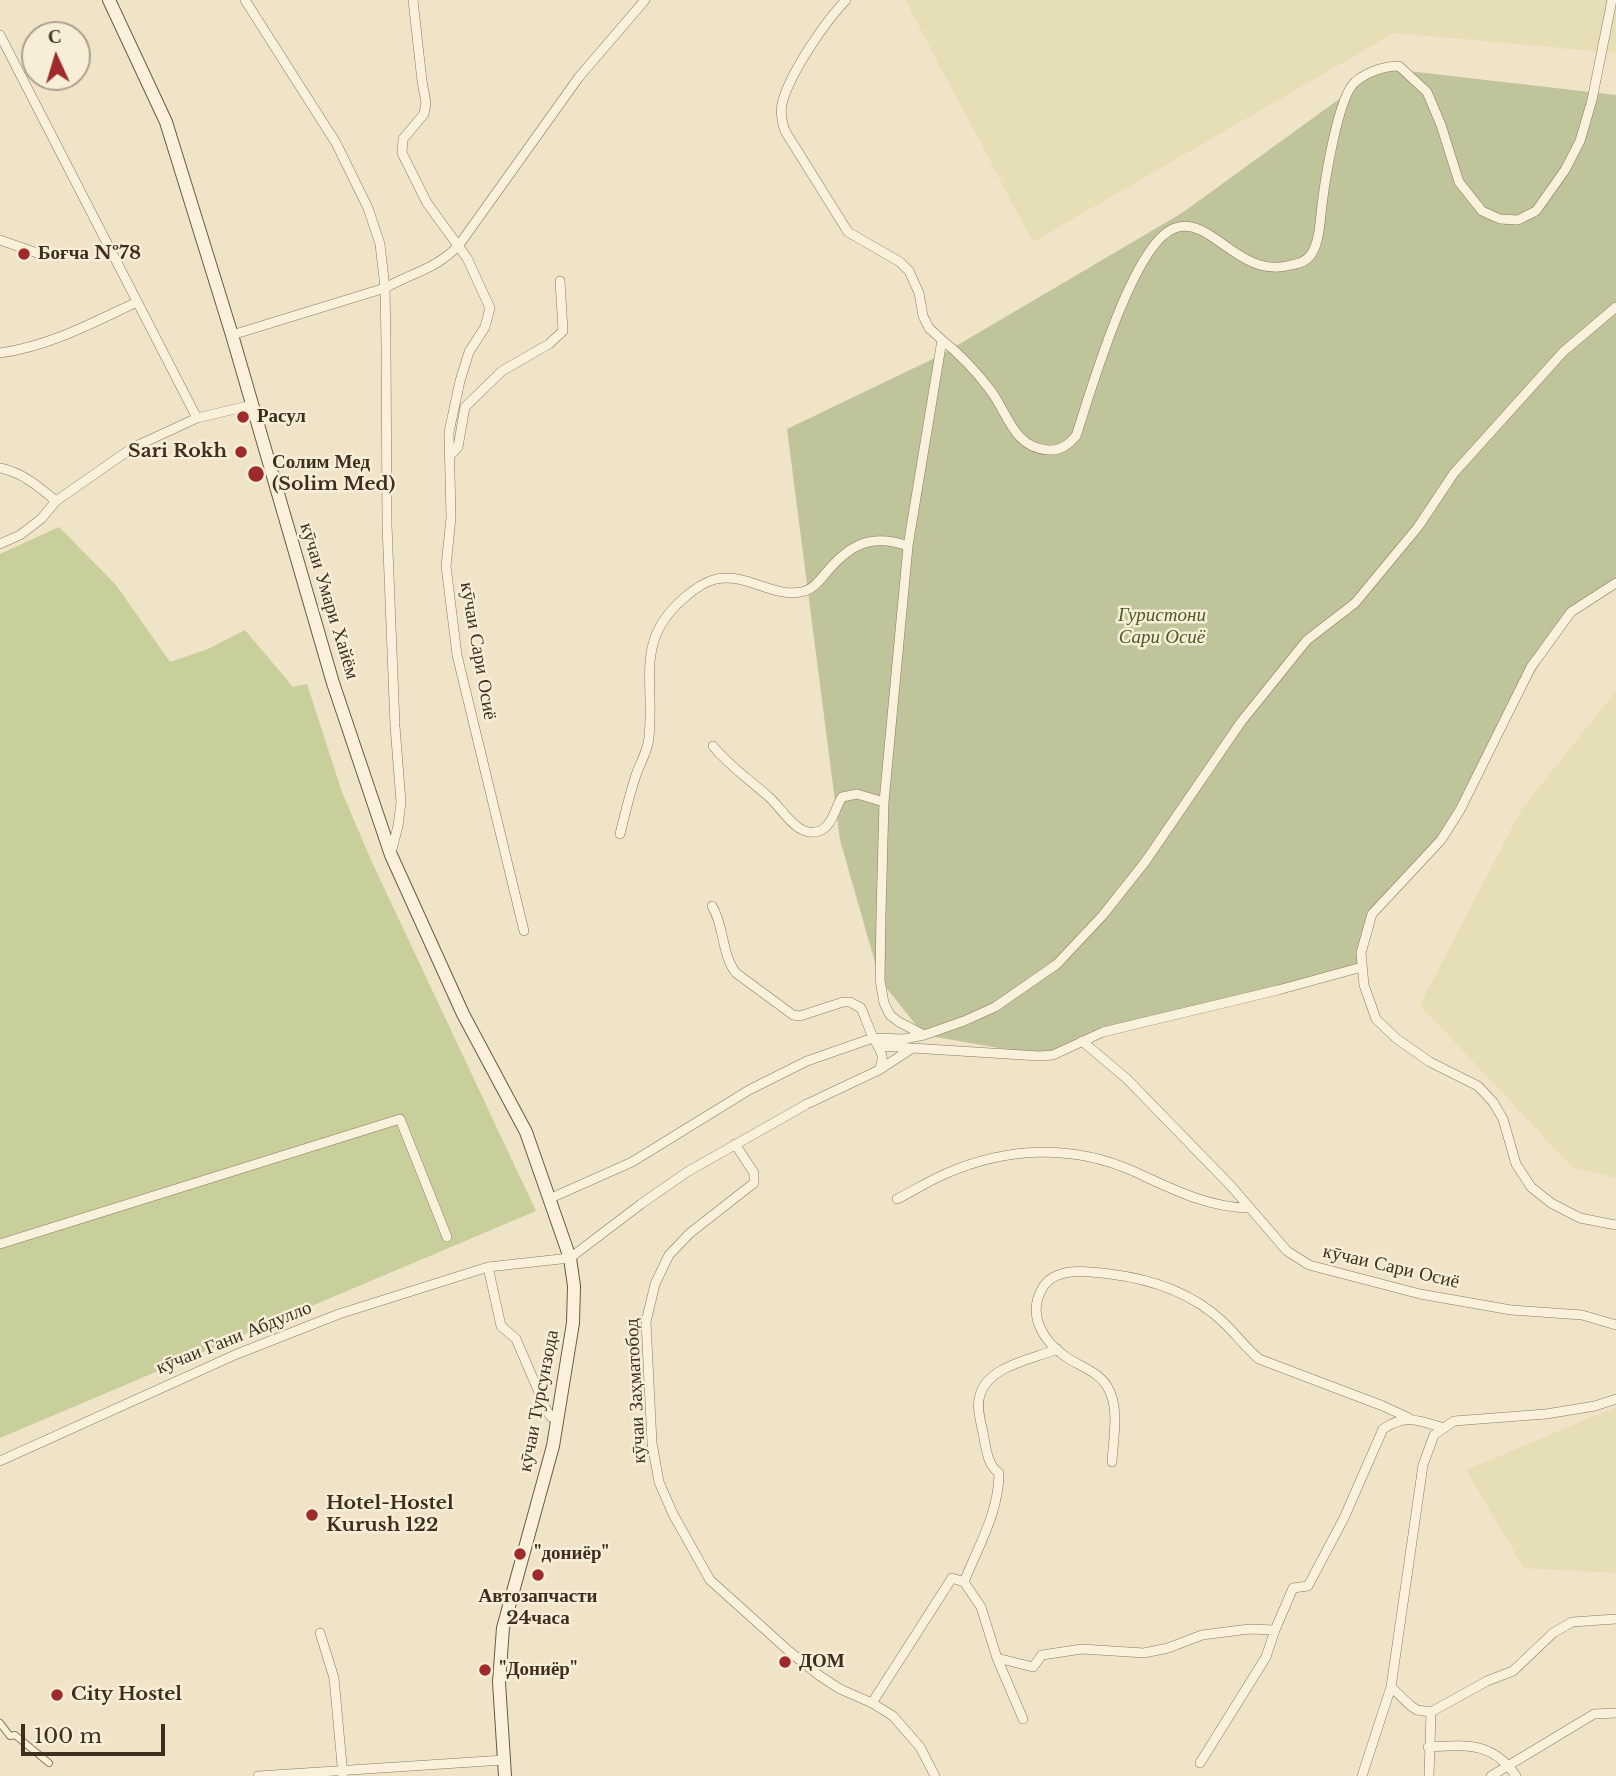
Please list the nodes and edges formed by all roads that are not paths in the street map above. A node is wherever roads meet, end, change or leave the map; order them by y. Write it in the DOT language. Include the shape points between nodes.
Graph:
graph roads {
  1 [pos="109,0"];
  2 [pos="245,0"];
  3 [pos="413,0"];
  4 [pos="645,0"];
  5 [pos="846,0"];
  6 [pos="1612,0"];
  7 [pos="0,35"];
  8 [pos="0,240"];
  9 [pos="459,245"];
  10 [pos="63,254"];
  11 [pos="560,281"];
  12 [pos="385,288"];
  13 [pos="137,302"];
  14 [pos="1616,307"];
  15 [pos="232,335"];
  16 [pos="942,340"];
  17 [pos="0,353"];
  18 [pos="252,405"];
  19 [pos="197,418"];
  20 [pos="449,457"];
  21 [pos="0,468"];
  22 [pos="56,501"];
  23 [pos="0,544"];
  24 [pos="908,546"];
  25 [pos="1616,583"];
  26 [pos="713,746"];
  27 [pos="884,802"];
  28 [pos="620,834"];
  29 [pos="391,855"];
  30 [pos="712,906"];
  31 [pos="524,932"];
  32 [pos="1362,967"];
  33 [pos="924,1035"];
  34 [pos="1082,1041"];
  35 [pos="877,1042"];
  36 [pos="911,1049"];
  37 [pos="879,1070"];
  38 [pos="736,1144"];
  39 [pos="551,1198"];
  40 [pos="897,1199"];
  41 [pos="1250,1208"];
  42 [pos="1616,1225"];
  43 [pos="447,1237"];
  44 [pos="0,1244"];
  45 [pos="570,1258"];
  46 [pos="488,1267"];
  47 [pos="1616,1325"];
  48 [pos="1057,1349"];
  49 [pos="1616,1399"];
  50 [pos="1409,1418"];
  51 [pos="557,1419"];
  52 [pos="1444,1428"];
  53 [pos="0,1461"];
  54 [pos="1112,1462"];
  55 [pos="964,1582"];
  56 [pos="1616,1619"];
  57 [pos="1275,1630"];
  58 [pos="320,1633"];
  59 [pos="997,1658"];
  60 [pos="1391,1687"];
  61 [pos="872,1703"];
  62 [pos="1431,1712"];
  63 [pos="1616,1713"];
  64 [pos="1023,1719"];
  65 [pos="0,1723"];
  66 [pos="1428,1747"];
  67 [pos="504,1760"];
  68 [pos="49,1763"];
  69 [pos="1200,1763"];
  70 [pos="411,1765"];
  71 [pos="1508,1765"];
  72 [pos="342,1773"];
  73 [pos="258,1776"];
  74 [pos="412,1776"];
  75 [pos="505,1776"];
  76 [pos="935,1776"];
  77 [pos="1362,1776"];
  78 [pos="1429,1776"];
  79 [pos="1491,1776"];
  80 [pos="1516,1776"];
  1 -- 15 [label="main road, кӯчаи Умари Хайём" via="166,122"];
  2 -- 12 [label="street" via="335,143 369,208 380,244"];
  3 -- 9 [label="street, кӯчаи Сари Осиё" via="426,103 424,114 403,139 402,153 427,203"];
  4 -- 9 [label="street" via="579,77"];
  5 -- 16 [label="street" via="811,46 787,91 781,117 785,131 848,232 909,271 923,316"];
  6 -- 16 [label="street" via="1580,141 1536,211 1518,220 1482,211 1459,182 1427,92 1399,66 1384,66 1353,83 1342,106 1311,255 1272,269 1248,261 1200,230 1186,226 1168,231 1158,239 1119,309 1076,436 1067,446 1035,449 1023,443 974,369"];
  7 -- 13 [label="street"];
  8 -- 10 [label="street" via="40,254"];
  9 -- 12 [label="street" via="432,268"];
  9 -- 20 [label="street, кӯчаи Сари Осиё" via="490,308 460,381 449,432"];
  11 -- 20 [label="street" via="563,331 550,345 502,371 465,407 458,447"];
  12 -- 15 [label="street"];
  12 -- 29 [label="street" via="387,524 401,803"];
  13 -- 17 [label="street" via="57,340"];
  13 -- 19 [label="street"];
  14 -- 33 [label="street" via="1563,352 1454,473 1418,527 1355,603 1307,640 1241,722 1145,862 1057,964 995,1007"];
  15 -- 18 [label="main road, кӯчаи Умари Хайём"];
  16 -- 24 [label="street"];
  18 -- 19 [label="street"];
  18 -- 29 [label="main road, кӯчаи Умари Хайём" via="333,683"];
  19 -- 22 [label="street" via="132,448"];
  20 -- 31 [label="street, кӯчаи Сари Осиё" via="451,518 446,566 457,655"];
  21 -- 22 [label="street" via="29,479"];
  22 -- 23 [label="street" via="41,519"];
  24 -- 27 [label="street"];
  24 -- 28 [label="street" via="877,540 851,548 813,588 804,591 782,592 727,577 712,580 669,612 651,649 649,737"];
  25 -- 32 [label="street" via="1571,612 1531,667 1441,840 1372,914 1361,953"];
  26 -- 27 [label="street" via="800,829 812,833 830,824 842,797 857,794"];
  27 -- 33 [label="street" via="880,980 890,1015"];
  29 -- 39 [label="main road, кӯчаи Умари Хайём" via="463,1014 526,1132"];
  30 -- 35 [label="street" via="736,973 793,1015 843,1002 856,1004"];
  32 -- 34 [label="street"];
  32 -- 42 [label="street" via="1376,1018 1430,1062 1478,1086 1493,1102 1516,1164 1531,1187 1580,1218"];
  33 -- 35 [label="street"];
  34 -- 36 [label="street" via="1054,1055 1039,1056"];
  34 -- 41 [label="street, кӯчаи Сари Осиё" via="1127,1079"];
  35 -- 36 [label="street"];
  35 -- 37 [label="street" via="883,1057"];
  35 -- 39 [label="street" via="807,1061 749,1090 632,1162"];
  36 -- 37 [label="street"];
  37 -- 38 [label="street"];
  38 -- 45 [label="street" via="652,1196"];
  38 -- 61 [label="street, кӯчаи Заҳматобод" via="754,1173 754,1183 669,1255 655,1284 646,1322 652,1443 659,1482 710,1580 820,1676"];
  39 -- 45 [label="main road, кӯчаи Турсунзода"];
  40 -- 41 [label="street" via="945,1174 1026,1152 1082,1154 1203,1201"];
  41 -- 47 [label="street, кӯчаи Сари Осиё" via="1287,1251 1309,1265 1420,1294 1511,1310 1581,1315"];
  43 -- 44 [label="street" via="400,1119"];
  45 -- 46 [label="street, кӯчаи Гани Абдулло"];
  45 -- 51 [label="main road, кӯчаи Турсунзода" via="573,1323"];
  46 -- 51 [label="street" via="501,1326 516,1339 547,1411"];
  46 -- 53 [label="street, кӯчаи Гани Абдулло" via="362,1306 236,1354"];
  48 -- 50 [label="street" via="1038,1324 1035,1306 1042,1287 1066,1272 1112,1274 1165,1287 1203,1305 1259,1359"];
  48 -- 54 [label="street" via="1108,1387 1114,1411"];
  48 -- 55 [label="street" via="1000,1369 979,1395 988,1455 999,1473 999,1488"];
  49 -- 52 [label="street" via="1546,1414 1454,1421"];
  50 -- 52 [label="street"];
  50 -- 57 [label="street" via="1383,1429 1308,1586 1293,1588"];
  51 -- 67 [label="main road, кӯчаи Турсунзода" via="503,1628 499,1682"];
  52 -- 60 [label="street" via="1434,1435 1423,1465"];
  55 -- 59 [label="street" via="981,1607"];
  55 -- 61 [label="street" via="952,1578"];
  56 -- 62 [label="street" via="1572,1622 1553,1633 1513,1671"];
  57 -- 59 [label="street" via="1202,1635 1144,1653 1082,1648 1042,1655 1033,1667"];
  57 -- 69 [label="street" via="1266,1657"];
  58 -- 72 [label="street" via="334,1678"];
  59 -- 64 [label="street"];
  60 -- 62 [label="street" via="1417,1710"];
  60 -- 77 [label="street"];
  61 -- 76 [label="street, кӯчаи Заҳматобод" via="893,1716 920,1747"];
  62 -- 66 [label="street"];
  63 -- 71 [label="street" via="1594,1714"];
  65 -- 68 [label="street" via="10,1736 15,1735"];
  66 -- 71 [label="street" via="1473,1745"];
  66 -- 78 [label="street"];
  67 -- 70 [label="street"];
  67 -- 75 [label="main road, кӯчаи Турсунзода"];
  70 -- 72 [label="street"];
  70 -- 74 [label="street"];
  71 -- 79 [label="street"];
  71 -- 80 [label="street"];
  72 -- 73 [label="street"];
}
